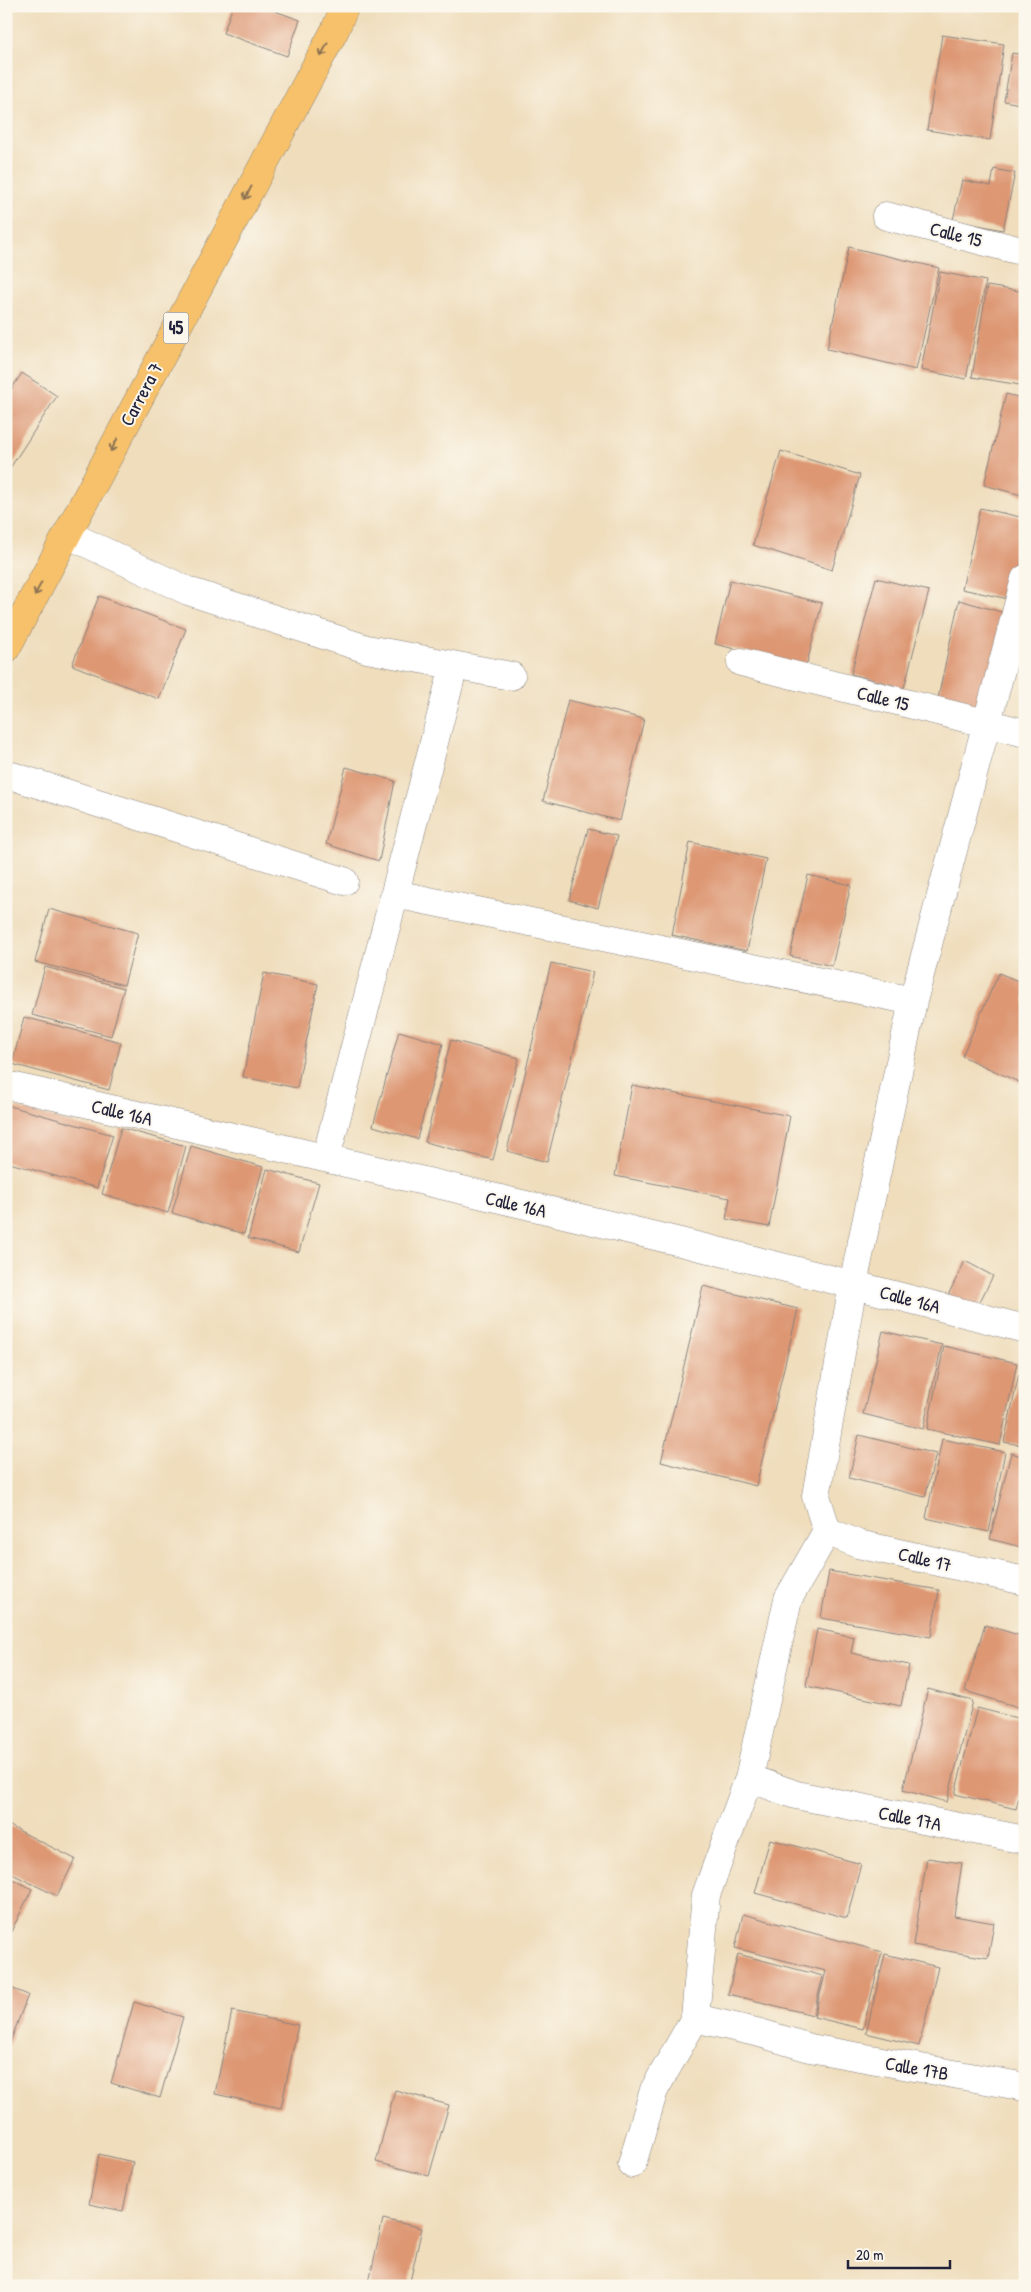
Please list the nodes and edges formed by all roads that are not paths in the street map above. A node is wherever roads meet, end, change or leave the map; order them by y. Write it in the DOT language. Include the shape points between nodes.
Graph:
graph roads {
  1 [pos="346,6"];
  2 [pos="886,216"];
  3 [pos="1025,252"];
  4 [pos="67,534"];
  5 [pos="1025,580"];
  6 [pos="6,649"];
  7 [pos="741,662"];
  8 [pos="510,676"];
  9 [pos="450,681"];
  10 [pos="987,725"];
  11 [pos="1025,733"];
  12 [pos="6,774"];
  13 [pos="344,881"];
  14 [pos="395,894"];
  15 [pos="913,1001"];
  16 [pos="6,1085"];
  17 [pos="326,1158"];
  18 [pos="853,1284"];
  19 [pos="1025,1329"];
  20 [pos="827,1531"];
  21 [pos="1025,1581"];
  22 [pos="749,1778"];
  23 [pos="1025,1840"];
  24 [pos="695,2018"];
  25 [pos="1025,2087"];
  26 [pos="632,2164"];
  1 -- 4 [label="main road, Carrera 7 / 45, one-way"];
  2 -- 3 [label="street, Calle 15"];
  4 -- 6 [label="main road, Carrera 7 / 45, one-way"];
  4 -- 8 [label="street" via="188,591 367,650"];
  5 -- 10 [label="street"];
  7 -- 10 [label="street, Calle 15"];
  9 -- 14 [label="street"];
  10 -- 11 [label="street, Calle 15"];
  10 -- 15 [label="street"];
  12 -- 13 [label="street"];
  14 -- 15 [label="street"];
  14 -- 17 [label="street"];
  15 -- 18 [label="street"];
  16 -- 17 [label="street, Calle 16A"];
  17 -- 18 [label="street, Calle 16A"];
  18 -- 19 [label="street, Calle 16A"];
  18 -- 20 [label="street" via="816,1496"];
  20 -- 21 [label="street, Calle 17" via="858,1544"];
  20 -- 22 [label="street" via="788,1599"];
  22 -- 23 [label="street, Calle 17A" via="796,1796"];
  22 -- 24 [label="street" via="706,1895"];
  24 -- 25 [label="street, Calle 17B" via="760,2032 810,2048"];
  24 -- 26 [label="street" via="654,2090"];
}
